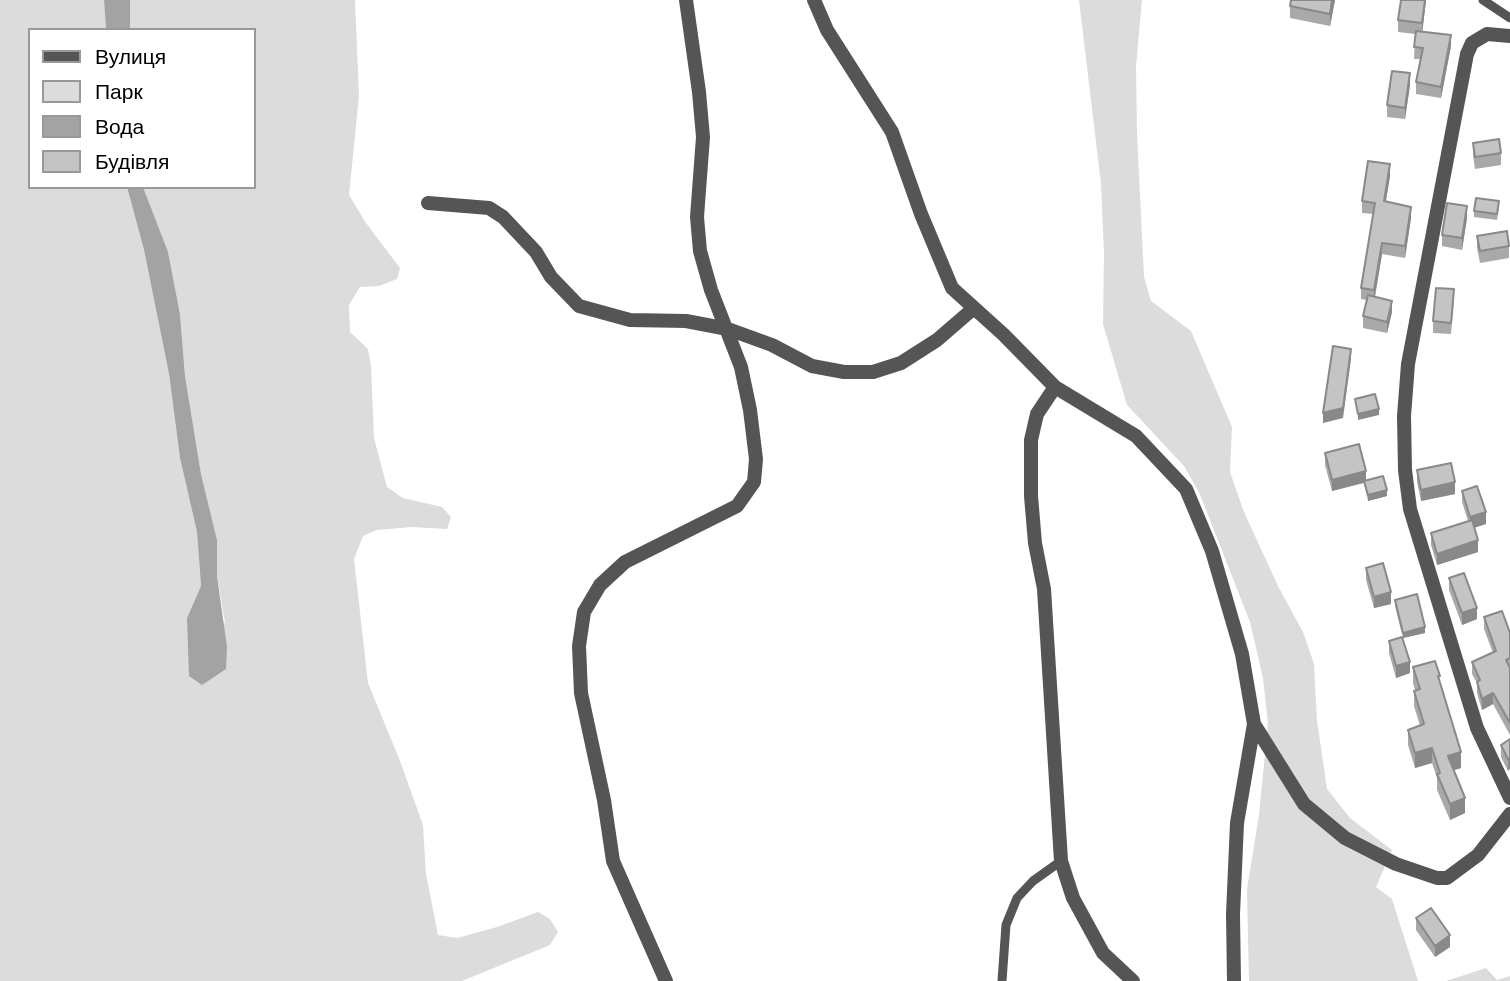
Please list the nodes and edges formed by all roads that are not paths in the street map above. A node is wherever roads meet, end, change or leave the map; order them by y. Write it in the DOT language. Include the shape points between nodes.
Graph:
graph roads {
  1 [pos="686,0"];
  2 [pos="814,0"];
  3 [pos="1483,0"];
  4 [pos="1510,18"];
  5 [pos="1510,36"];
  6 [pos="428,202"];
  7 [pos="974,308"];
  8 [pos="728,329"];
  9 [pos="1055,387"];
  10 [pos="1254,724"];
  11 [pos="1510,798"];
  12 [pos="1510,814"];
  13 [pos="1061,861"];
  14 [pos="666,981"];
  15 [pos="1002,981"];
  16 [pos="1133,981"];
  17 [pos="1234,981"];
  1 -- 8 [label="street" via="703,137 697,217 701,251"];
  2 -- 7 [label="street" via="827,30 892,132 951,288"];
  3 -- 4 [label="lane"];
  5 -- 11 [label="street" via="1487,34 1472,43 1467,54 1408,364 1404,416 1410,509 1477,728"];
  6 -- 8 [label="street" via="489,208 503,217 579,306 630,320 687,321"];
  7 -- 8 [label="street" via="901,363 873,372 812,366"];
  7 -- 9 [label="street"];
  8 -- 14 [label="street" via="750,410 754,482 737,506 625,562 600,585 584,612 579,646 581,693 613,860"];
  9 -- 10 [label="street" via="1136,436 1186,489 1212,551 1242,654"];
  9 -- 13 [label="street" via="1037,414 1031,440 1031,496 1044,589"];
  10 -- 12 [label="street" via="1304,804 1346,838 1406,868 1447,878 1478,855"];
  10 -- 17 [label="street" via="1237,822"];
  13 -- 15 [label="lane" via="1017,898 1006,925"];
  13 -- 16 [label="street" via="1073,898 1103,953"];
}
